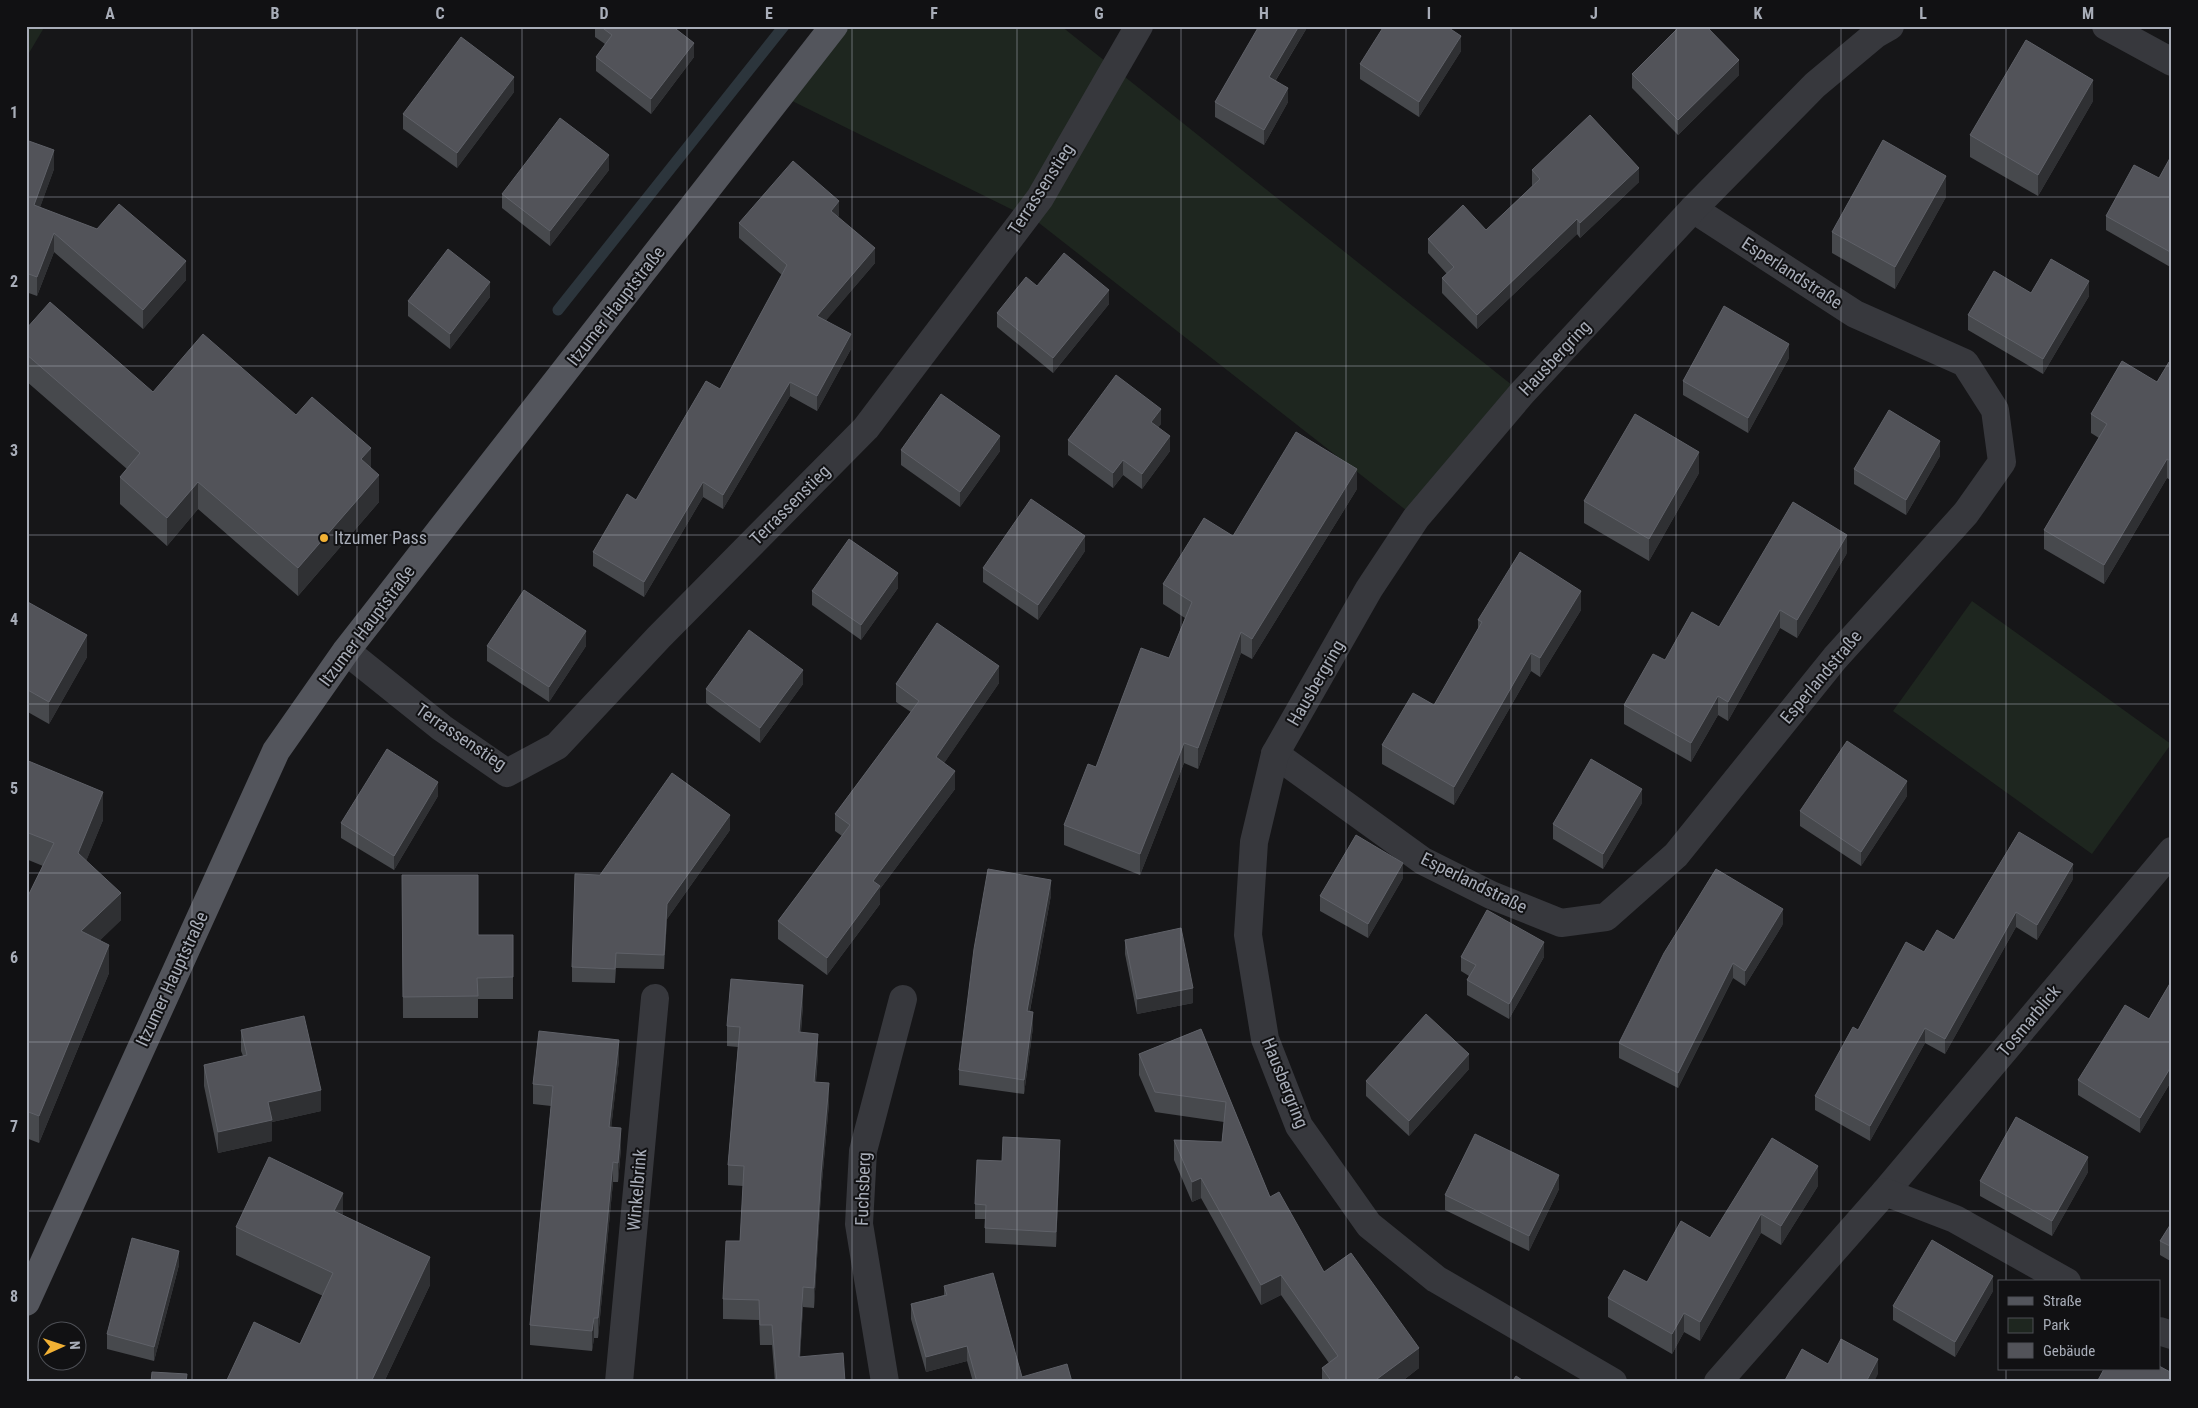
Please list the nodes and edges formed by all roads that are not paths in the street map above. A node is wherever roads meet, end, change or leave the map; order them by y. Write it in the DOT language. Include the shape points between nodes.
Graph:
graph roads {
  1 [pos="834,26"];
  2 [pos="1139,26"];
  3 [pos="1890,26"];
  4 [pos="2106,26"];
  5 [pos="2172,62"];
  6 [pos="1693,210"];
  7 [pos="346,651"];
  8 [pos="1275,754"];
  9 [pos="2172,851"];
  10 [pos="655,998"];
  11 [pos="904,999"];
  12 [pos="1886,1192"];
  13 [pos="2063,1280"];
  14 [pos="26,1302"];
  15 [pos="2160,1331"];
  16 [pos="2172,1335"];
  17 [pos="619,1382"];
  18 [pos="885,1382"];
  19 [pos="1613,1382"];
  20 [pos="1718,1382"];
  1 -- 7 [label="main road, Itzumer Hauptstraße"];
  2 -- 7 [label="street, Terrassenstieg" via="1040,198 866,428 659,637 558,746 507,773 442,728"];
  3 -- 6 [label="street, Hausbergring" via="1815,85"];
  4 -- 5 [label="street"];
  6 -- 8 [label="street, Hausbergring" via="1522,393 1416,518 1369,589"];
  6 -- 8 [label="street, Esperlandstraße" via="1855,314 1965,363 1995,410 2002,462 1966,513 1835,658 1676,854 1606,917 1561,923 1490,895 1423,861"];
  7 -- 14 [label="main road, Itzumer Hauptstraße" via="276,751"];
  8 -- 19 [label="street, Hausbergring" via="1254,842 1248,935 1265,1039 1299,1126 1369,1225 1436,1279"];
  9 -- 12 [label="street, Tosmarblick"];
  10 -- 17 [label="street, Winkelbrink"];
  11 -- 18 [label="street, Fuchsberg" via="862,1160 859,1224"];
  12 -- 13 [label="street" via="1955,1219"];
  12 -- 20 [label="street, Tosmarblick"];
  15 -- 16 [label="street"];
}
